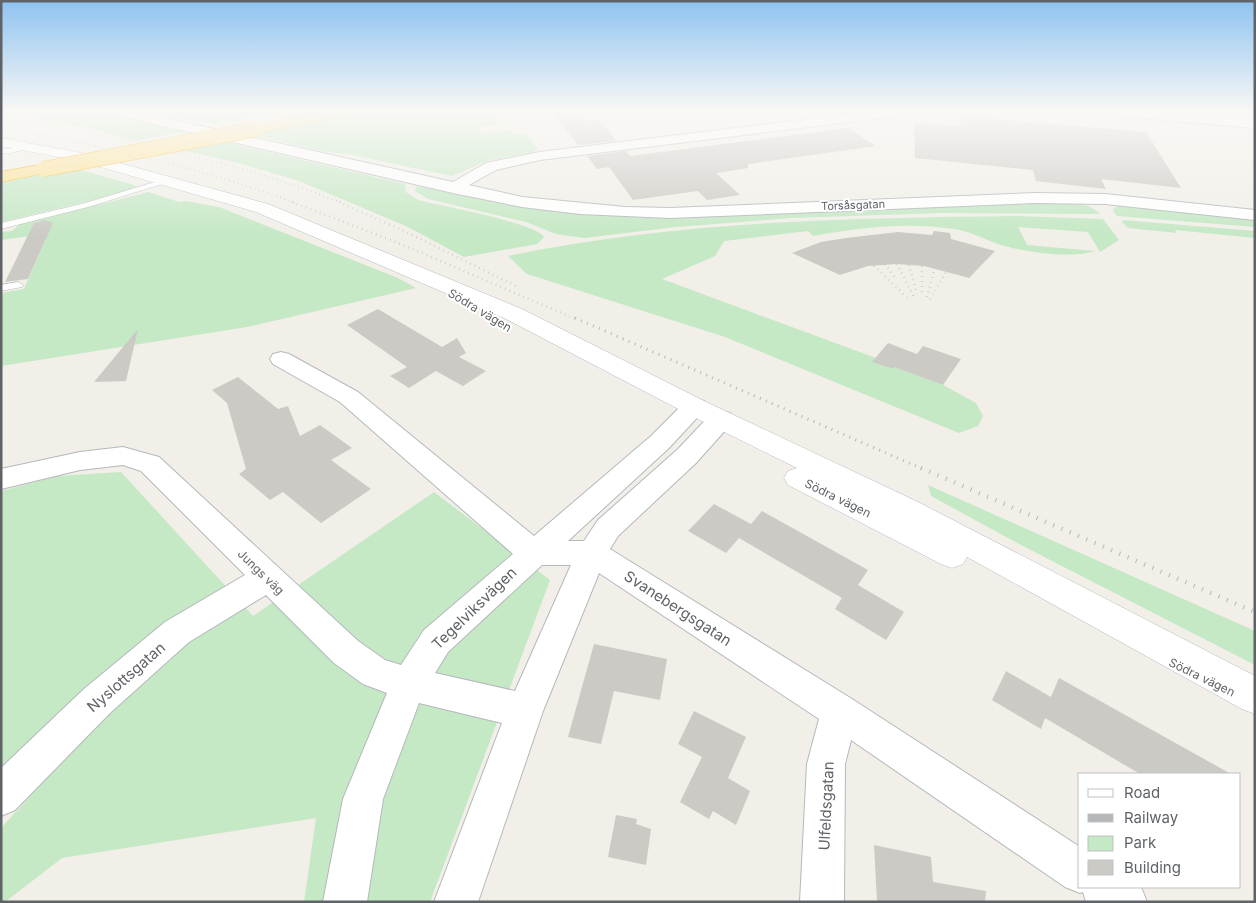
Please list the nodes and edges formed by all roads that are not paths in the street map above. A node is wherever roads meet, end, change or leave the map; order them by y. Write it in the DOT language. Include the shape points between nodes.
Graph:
graph roads {
  1 [pos="63,153"];
  2 [pos="87,153"];
  3 [pos="127,153"];
  4 [pos="299,153"];
  5 [pos="563,153"];
  6 [pos="1,169"];
  7 [pos="1,177"];
  8 [pos="168,181"];
  9 [pos="452,188"];
  10 [pos="1255,215"];
  11 [pos="1,226"];
  12 [pos="18,285"];
  13 [pos="1,288"];
  14 [pos="281,359"];
  15 [pos="702,420"];
  16 [pos="1,479"];
  17 [pos="533,553"];
  18 [pos="592,553"];
  19 [pos="267,578"];
  20 [pos="409,684"];
  21 [pos="1255,696"];
  22 [pos="1255,702"];
  23 [pos="525,712"];
  24 [pos="839,712"];
  25 [pos="1,796"];
  26 [pos="1078,871"];
  27 [pos="1104,888"];
  28 [pos="345,902"];
  29 [pos="456,902"];
  30 [pos="822,902"];
  31 [pos="1125,902"];
  1 -- 8 [label="main road, Södra vägen"];
  2 -- 6 [label="highway"];
  3 -- 7 [label="highway, bridge"];
  4 -- 9 [label="street, Torsåsgatan"];
  5 -- 9 [label="street" via="491,166"];
  8 -- 11 [label="lane" via="125,196"];
  8 -- 15 [label="main road, Södra vägen" via="262,208 430,279 495,320"];
  9 -- 10 [label="street, Torsåsgatan" via="522,202 625,212 670,213 1035,198 1105,199"];
  12 -- 13 [label="lane"];
  14 -- 17 [label="street" via="349,398"];
  15 -- 17 [label="street, Tegelviksvägen"];
  15 -- 18 [label="street" via="687,456 608,528"];
  15 -- 21 [label="main road, Södra vägen" via="907,510"];
  15 -- 22 [label="main road, Södra vägen"];
  16 -- 19 [label="street, Jungs väg" via="80,460 123,456 150,464"];
  17 -- 18 [label="street"];
  17 -- 20 [label="street, Tegelviksvägen" via="436,641"];
  18 -- 23 [label="street"];
  18 -- 24 [label="street, Svanebergsgatan"];
  19 -- 20 [label="street, Jungs väg" via="346,652 374,673"];
  19 -- 25 [label="street, Nyslottsgatan" via="177,632 97,701"];
  20 -- 23 [label="street, Jungs väg"];
  20 -- 28 [label="street, Tegelviksvägen" via="363,799"];
  23 -- 29 [label="street"];
  24 -- 26 [label="street, Svanebergsgatan"];
  24 -- 30 [label="street, Ulfeldsgatan" via="826,764"];
  27 -- 31 [label="street"];
}
